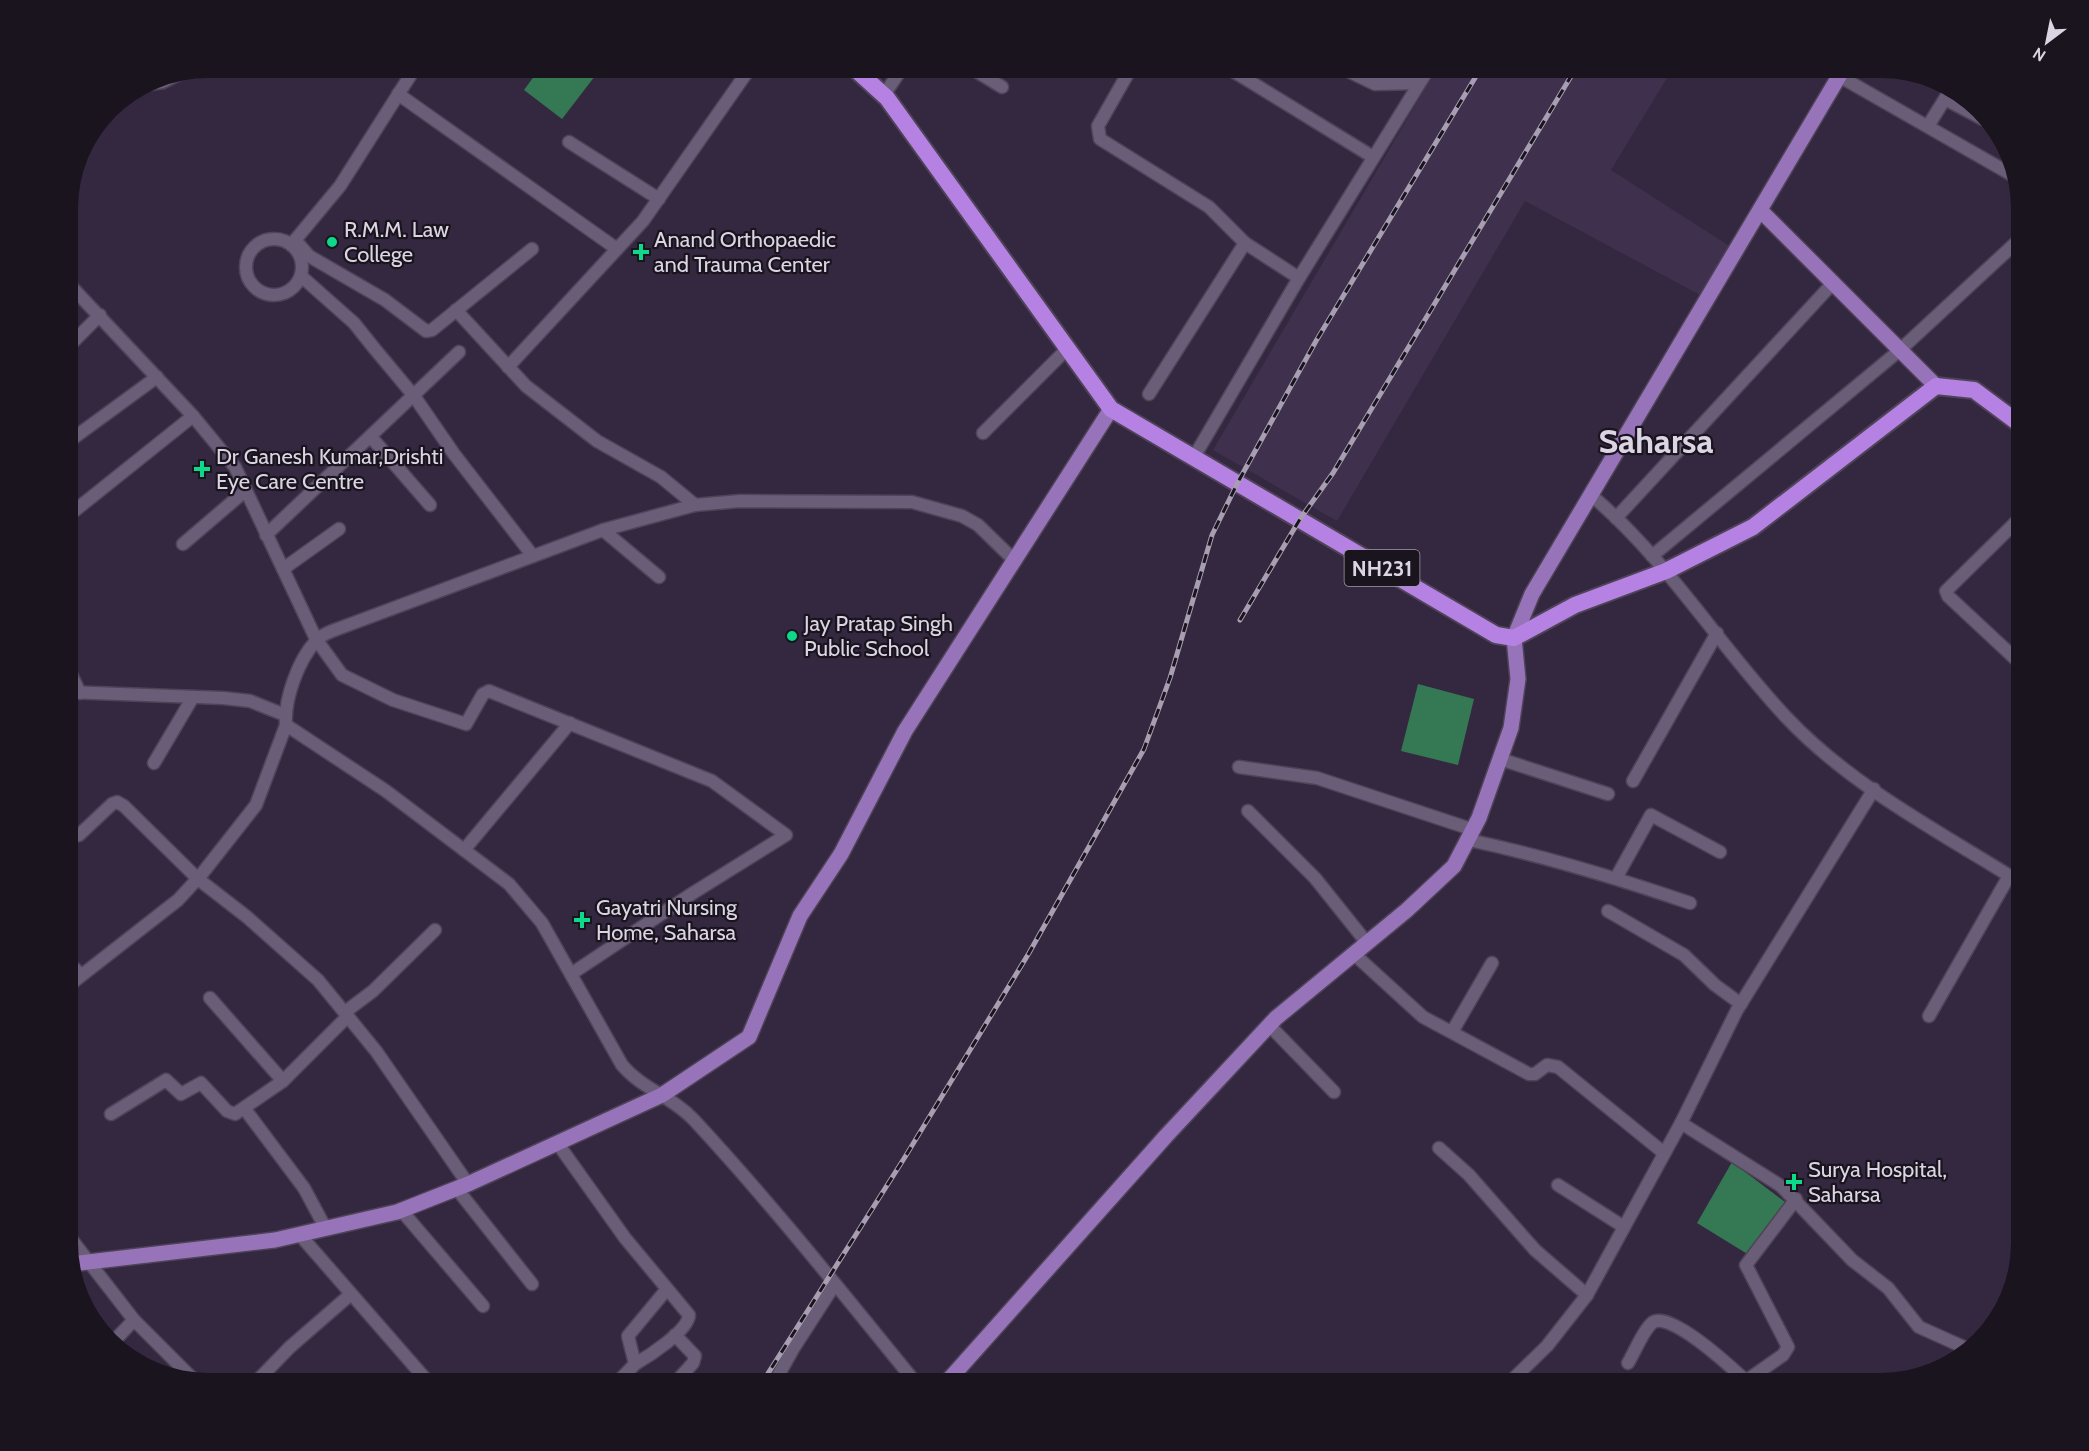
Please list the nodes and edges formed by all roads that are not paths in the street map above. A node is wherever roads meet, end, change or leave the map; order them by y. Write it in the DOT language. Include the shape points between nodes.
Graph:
graph roads {
  1 [pos="408,78"];
  2 [pos="743,78"];
  3 [pos="865,78"];
  4 [pos="895,78"];
  5 [pos="987,78"];
  6 [pos="1125,78"];
  7 [pos="1244,78"];
  8 [pos="1366,78"];
  9 [pos="1422,78"];
  10 [pos="1839,78"];
  11 [pos="1852,78"];
  12 [pos="1419,83"];
  13 [pos="1002,87"];
  14 [pos="398,94"];
  15 [pos="884,95"];
  16 [pos="1947,96"];
  17 [pos="1928,126"];
  18 [pos="569,142"];
  19 [pos="1373,157"];
  20 [pos="2006,171"];
  21 [pos="659,199"];
  22 [pos="1761,211"];
  23 [pos="293,242"];
  24 [pos="1245,243"];
  25 [pos="2011,248"];
  26 [pos="532,249"];
  27 [pos="617,249"];
  28 [pos="301,276"];
  29 [pos="1299,278"];
  30 [pos="1833,283"];
  31 [pos="78,293"];
  32 [pos="456,310"];
  33 [pos="100,315"];
  34 [pos="78,337"];
  35 [pos="1067,349"];
  36 [pos="1900,350"];
  37 [pos="459,352"];
  38 [pos="508,367"];
  39 [pos="157,377"];
  40 [pos="1936,386"];
  41 [pos="1149,394"];
  42 [pos="414,396"];
  43 [pos="1111,409"];
  44 [pos="193,416"];
  45 [pos="2011,417"];
  46 [pos="984,433"];
  47 [pos="78,435"];
  48 [pos="371,437"];
  49 [pos="1194,457"];
  50 [pos="245,491"];
  51 [pos="1591,495"];
  52 [pos="695,505"];
  53 [pos="430,506"];
  54 [pos="78,508"];
  55 [pos="1616,518"];
  56 [pos="2011,528"];
  57 [pos="339,529"];
  58 [pos="603,530"];
  59 [pos="266,535"];
  60 [pos="183,544"];
  61 [pos="533,556"];
  62 [pos="1652,556"];
  63 [pos="1013,559"];
  64 [pos="283,569"];
  65 [pos="1666,571"];
  66 [pos="659,576"];
  67 [pos="1717,633"];
  68 [pos="1515,638"];
  69 [pos="316,639"];
  70 [pos="2011,654"];
  71 [pos="78,693"];
  72 [pos="193,697"];
  73 [pos="285,720"];
  74 [pos="570,723"];
  75 [pos="1500,759"];
  76 [pos="154,763"];
  77 [pos="1239,767"];
  78 [pos="1633,782"];
  79 [pos="1874,789"];
  80 [pos="1608,794"];
  81 [pos="1248,811"];
  82 [pos="78,835"];
  83 [pos="1472,835"];
  84 [pos="464,850"];
  85 [pos="1720,852"];
  86 [pos="2009,876"];
  87 [pos="1616,878"];
  88 [pos="198,879"];
  89 [pos="1690,903"];
  90 [pos="1608,911"];
  91 [pos="435,930"];
  92 [pos="1367,943"];
  93 [pos="1354,954"];
  94 [pos="1492,963"];
  95 [pos="78,972"];
  96 [pos="572,974"];
  97 [pos="81,975"];
  98 [pos="78,978"];
  99 [pos="210,998"];
  100 [pos="1741,1004"];
  101 [pos="347,1014"];
  102 [pos="1929,1016"];
  103 [pos="1269,1025"];
  104 [pos="1452,1032"];
  105 [pos="283,1081"];
  106 [pos="1334,1092"];
  107 [pos="662,1095"];
  108 [pos="244,1108"];
  109 [pos="111,1113"];
  110 [pos="1681,1123"];
  111 [pos="558,1143"];
  112 [pos="1439,1148"];
  113 [pos="1664,1153"];
  114 [pos="1558,1185"];
  115 [pos="463,1186"];
  116 [pos="1796,1199"];
  117 [pos="402,1210"];
  118 [pos="1624,1227"];
  119 [pos="326,1229"];
  120 [pos="300,1235"];
  121 [pos="80,1266"];
  122 [pos="532,1284"];
  123 [pos="835,1284"];
  124 [pos="667,1289"];
  125 [pos="351,1294"];
  126 [pos="1587,1294"];
  127 [pos="483,1306"];
  128 [pos="134,1320"];
  129 [pos="675,1335"];
  130 [pos="118,1337"];
  131 [pos="1960,1346"];
  132 [pos="635,1364"];
  133 [pos="1628,1364"];
  134 [pos="185,1371"];
  135 [pos="265,1373"];
  136 [pos="420,1373"];
  137 [pos="626,1373"];
  138 [pos="684,1373"];
  139 [pos="780,1373"];
  140 [pos="908,1373"];
  141 [pos="955,1373"];
  142 [pos="1519,1373"];
  143 [pos="1734,1373"];
  144 [pos="1757,1373"];
  1 -- 14 [label="street"];
  2 -- 21 [label="street"];
  3 -- 15 [label="highway, NH231"];
  4 -- 15 [label="street"];
  5 -- 13 [label="street"];
  6 -- 24 [label="street" via="1098,126 1098,136 1209,207"];
  7 -- 19 [label="street"];
  8 -- 12 [label="street" via="1375,84"];
  9 -- 12 [label="street"];
  10 -- 22 [label="main road"];
  11 -- 17 [label="street"];
  12 -- 19 [label="street"];
  14 -- 23 [label="street" via="340,186"];
  14 -- 27 [label="street"];
  15 -- 35 [label="highway, NH231"];
  16 -- 17 [label="street"];
  17 -- 20 [label="street"];
  18 -- 21 [label="street"];
  19 -- 29 [label="street"];
  21 -- 27 [label="street"];
  22 -- 30 [label="main road"];
  22 -- 51 [label="main road"];
  23 -- 28 [label="street" via="302,261"];
  23 -- 28 [label="street" via="276,239 260,243 248,256 247,275 258,290 277,295 294,287"];
  23 -- 32 [label="street" via="426,331"];
  24 -- 29 [label="street"];
  24 -- 41 [label="street"];
  25 -- 36 [label="street"];
  26 -- 32 [label="street"];
  27 -- 38 [label="street"];
  28 -- 42 [label="street" via="354,323"];
  29 -- 49 [label="street"];
  30 -- 36 [label="main road"];
  30 -- 55 [label="street"];
  31 -- 33 [label="street"];
  32 -- 38 [label="street"];
  33 -- 34 [label="street"];
  33 -- 39 [label="street"];
  35 -- 43 [label="highway, NH231"];
  35 -- 46 [label="street"];
  36 -- 40 [label="main road"];
  36 -- 62 [label="street"];
  37 -- 42 [label="street"];
  38 -- 52 [label="street" via="588,435 661,477"];
  39 -- 44 [label="street"];
  39 -- 47 [label="street"];
  40 -- 45 [label="highway" via="1974,390"];
  40 -- 65 [label="highway" via="1754,527"];
  42 -- 48 [label="street"];
  42 -- 61 [label="street"];
  43 -- 49 [label="highway, NH231"];
  43 -- 63 [label="main road"];
  44 -- 50 [label="street" via="235,467"];
  44 -- 54 [label="street"];
  48 -- 53 [label="street"];
  48 -- 59 [label="street"];
  49 -- 68 [label="highway, NH231" via="1496,635"];
  50 -- 59 [label="street"];
  50 -- 60 [label="street"];
  51 -- 55 [label="street"];
  51 -- 68 [label="main road" via="1532,594"];
  52 -- 58 [label="street"];
  52 -- 63 [label="street" via="740,501 912,502 962,516 978,525"];
  55 -- 62 [label="street"];
  56 -- 70 [label="street" via="1946,591"];
  57 -- 64 [label="street"];
  58 -- 61 [label="street"];
  58 -- 66 [label="street"];
  59 -- 64 [label="street"];
  61 -- 69 [label="street"];
  62 -- 65 [label="street"];
  63 -- 107 [label="main road" via="976,625 906,731 841,854 800,916 749,1037"];
  64 -- 69 [label="street"];
  65 -- 67 [label="street"];
  65 -- 68 [label="highway" via="1575,605"];
  67 -- 78 [label="street"];
  67 -- 79 [label="street" via="1787,718"];
  68 -- 75 [label="main road" via="1518,679 1511,728"];
  69 -- 73 [label="street" via="296,677"];
  69 -- 74 [label="street" via="339,671 352,681 393,700 464,724 489,691"];
  71 -- 72 [label="street"];
  72 -- 73 [label="street" via="250,701"];
  72 -- 76 [label="street"];
  73 -- 84 [label="street"];
  73 -- 88 [label="street" via="256,805"];
  74 -- 84 [label="street"];
  74 -- 96 [label="street" via="712,781 786,835"];
  75 -- 80 [label="street"];
  75 -- 83 [label="main road"];
  77 -- 83 [label="street" via="1317,778"];
  79 -- 86 [label="street"];
  79 -- 100 [label="street"];
  81 -- 92 [label="street" via="1315,878"];
  82 -- 88 [label="street" via="117,802"];
  83 -- 87 [label="street"];
  83 -- 92 [label="main road" via="1454,866"];
  84 -- 96 [label="street" via="509,884 542,923"];
  85 -- 87 [label="street" via="1651,815"];
  86 -- 102 [label="street"];
  87 -- 89 [label="street"];
  88 -- 97 [label="street" via="178,900"];
  88 -- 101 [label="street" via="285,949"];
  90 -- 100 [label="street" via="1684,955"];
  91 -- 101 [label="street"];
  92 -- 93 [label="main road"];
  93 -- 103 [label="main road"];
  93 -- 104 [label="street" via="1410,1007"];
  94 -- 104 [label="street"];
  95 -- 97 [label="street"];
  96 -- 107 [label="street" via="622,1065 633,1079"];
  97 -- 98 [label="street"];
  99 -- 105 [label="street"];
  100 -- 110 [label="street"];
  101 -- 105 [label="street"];
  101 -- 115 [label="street" via="376,1051"];
  103 -- 106 [label="street"];
  103 -- 141 [label="main road"];
  104 -- 113 [label="street" via="1529,1074 1547,1065 1558,1067"];
  105 -- 108 [label="street"];
  107 -- 111 [label="main road"];
  107 -- 123 [label="street" via="693,1119"];
  108 -- 109 [label="street" via="230,1114 201,1083 182,1094 166,1080"];
  108 -- 119 [label="street" via="304,1188"];
  110 -- 113 [label="street"];
  110 -- 116 [label="street" via="1731,1152"];
  111 -- 115 [label="main road"];
  111 -- 124 [label="street" via="625,1238"];
  112 -- 126 [label="street" via="1469,1175 1535,1250"];
  113 -- 118 [label="street"];
  114 -- 118 [label="street"];
  115 -- 117 [label="main road"];
  115 -- 122 [label="street"];
  116 -- 131 [label="street" via="1852,1260 1888,1288 1919,1328"];
  116 -- 144 [label="street" via="1746,1265 1788,1347"];
  117 -- 119 [label="main road"];
  117 -- 127 [label="street"];
  118 -- 126 [label="street"];
  119 -- 120 [label="main road"];
  120 -- 121 [label="main road"];
  120 -- 125 [label="street"];
  121 -- 128 [label="street"];
  123 -- 139 [label="street"];
  123 -- 140 [label="street"];
  124 -- 129 [label="street" via="689,1315"];
  124 -- 132 [label="street" via="628,1336"];
  125 -- 135 [label="street"];
  125 -- 136 [label="street"];
  126 -- 142 [label="street" via="1547,1346"];
  128 -- 130 [label="street"];
  128 -- 134 [label="street"];
  129 -- 132 [label="street"];
  129 -- 138 [label="street" via="695,1356"];
  132 -- 137 [label="street"];
  133 -- 143 [label="street" via="1652,1323 1660,1321 1701,1342"];
}
